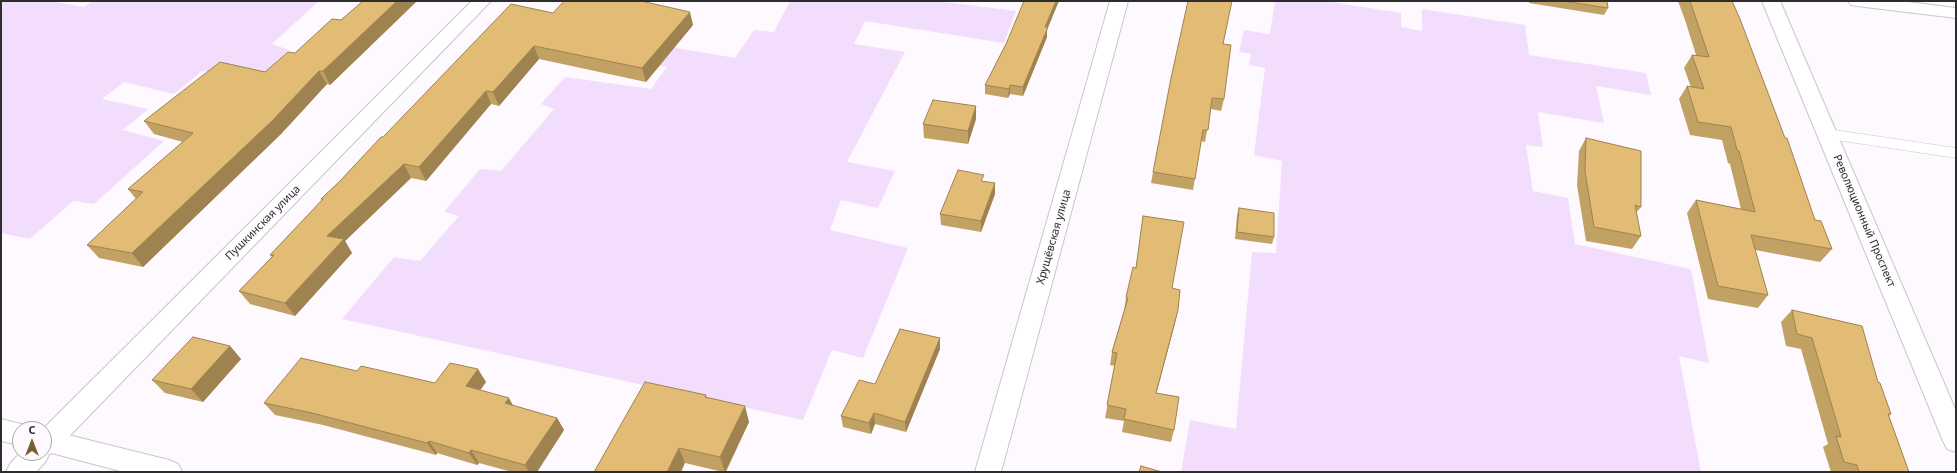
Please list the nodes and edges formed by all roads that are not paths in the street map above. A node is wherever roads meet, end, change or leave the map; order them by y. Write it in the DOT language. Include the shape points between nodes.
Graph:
graph roads {
  1 [pos="482,1"];
  2 [pos="1120,1"];
  3 [pos="1772,1"];
  4 [pos="1857,1"];
  5 [pos="1956,14"];
  6 [pos="1828,134"];
  7 [pos="1956,153"];
  8 [pos="1,430"];
  9 [pos="12,432"];
  10 [pos="52,436"];
  11 [pos="1956,441"];
  12 [pos="52,447"];
  13 [pos="28,461"];
  14 [pos="18,472"];
  15 [pos="169,472"];
  16 [pos="988,472"];
  1 -- 10 [label="street, Пушкинская улица"];
  2 -- 16 [label="street, Хрущёвская улица"];
  3 -- 6 [label="street, Революционный Проспект"];
  4 -- 5 [label="street"];
  6 -- 7 [label="lane"];
  6 -- 11 [label="street, Революционный Проспект"];
  8 -- 9 [label="street"];
  12 -- 15 [label="street"];
  13 -- 14 [label="street, Пушкинская улица"];
}
